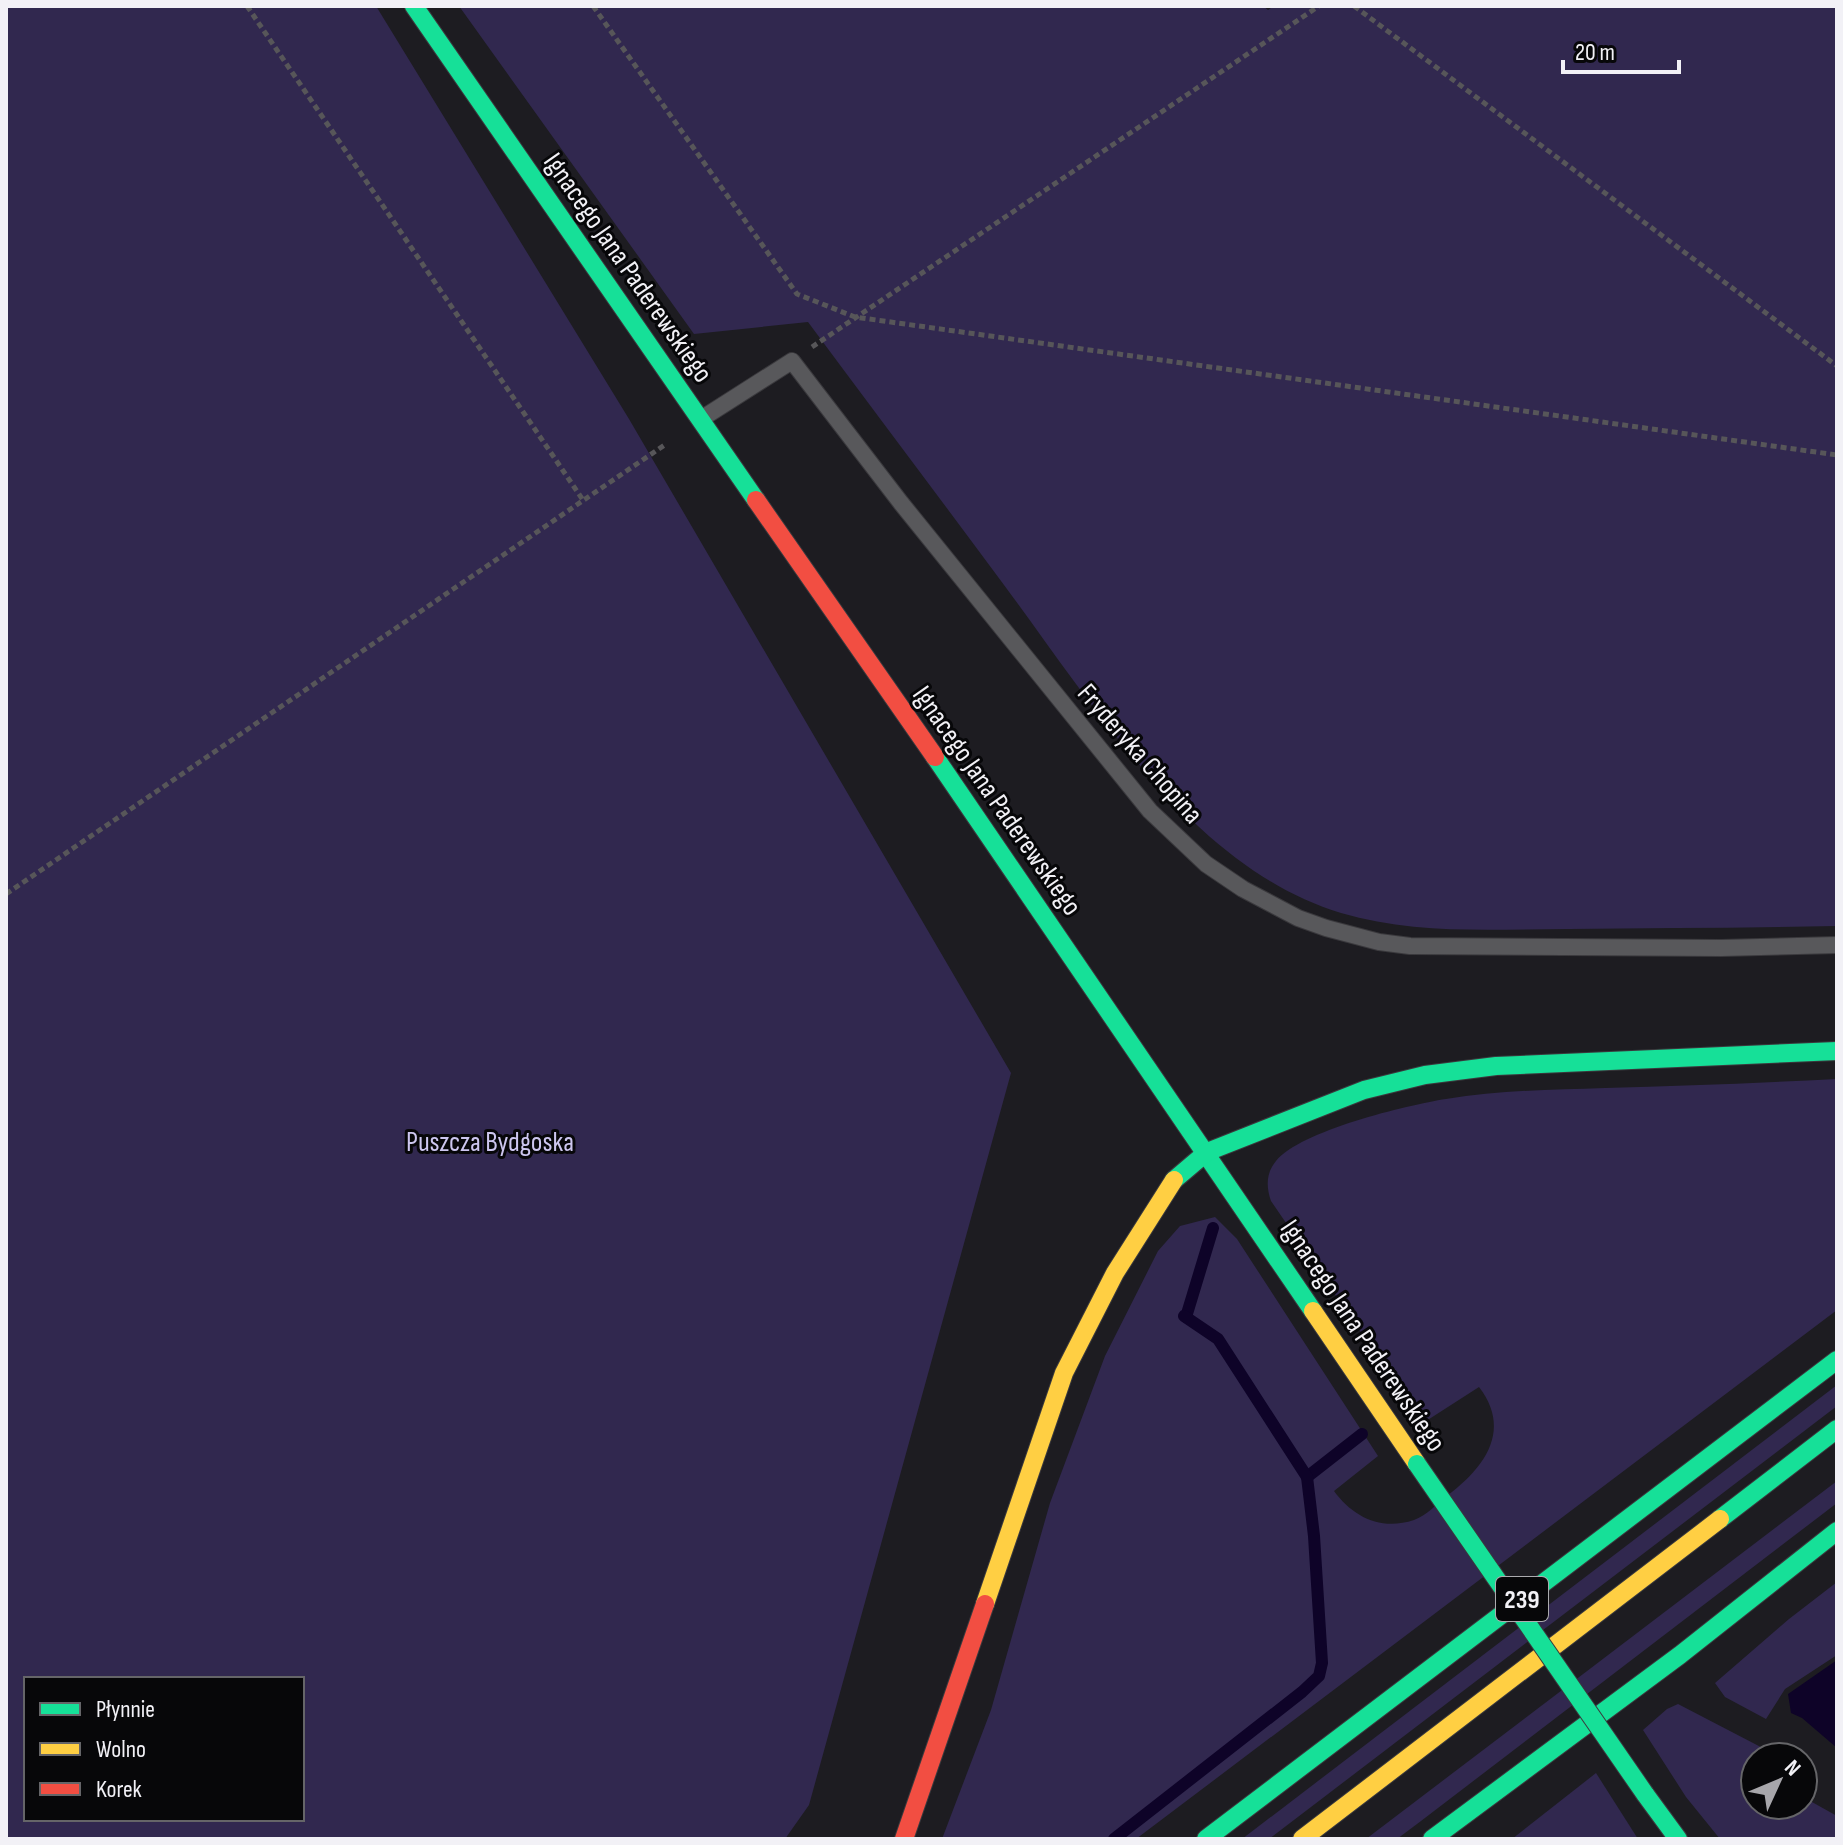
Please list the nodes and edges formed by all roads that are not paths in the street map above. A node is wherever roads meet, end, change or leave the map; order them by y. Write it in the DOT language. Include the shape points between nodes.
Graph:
graph roads {
  1 [pos="414,6"];
  2 [pos="701,419"];
  3 [pos="1837,945"];
  4 [pos="1837,1051"];
  5 [pos="1207,1152"];
  6 [pos="1837,1360"];
  7 [pos="1837,1429"];
  8 [pos="1837,1531"];
  9 [pos="1837,1543"];
  10 [pos="1805,1558"];
  11 [pos="904,1839"];
  12 [pos="1206,1839"];
  13 [pos="1302,1839"];
  14 [pos="1432,1839"];
  15 [pos="1678,1839"];
  1 -- 2 [label="main road, Ignacego Jana Paderewskiego"];
  2 -- 3 [label="lane, Fryderyka Chopina" via="792,361 1150,811 1206,864 1298,918 1365,939 1410,946"];
  2 -- 5 [label="main road, Ignacego Jana Paderewskiego"];
  4 -- 5 [label="main road" via="1496,1066 1425,1075 1364,1090"];
  5 -- 11 [label="main road" via="1170,1183 1115,1273 1064,1373"];
  5 -- 15 [label="main road, Ignacego Jana Paderewskiego, bridge"];
  6 -- 12 [label="main road, 239"];
  7 -- 13 [label="main road, 239"];
  8 -- 10 [label="main road"];
  9 -- 10 [label="main road"];
  10 -- 14 [label="main road"];
}
